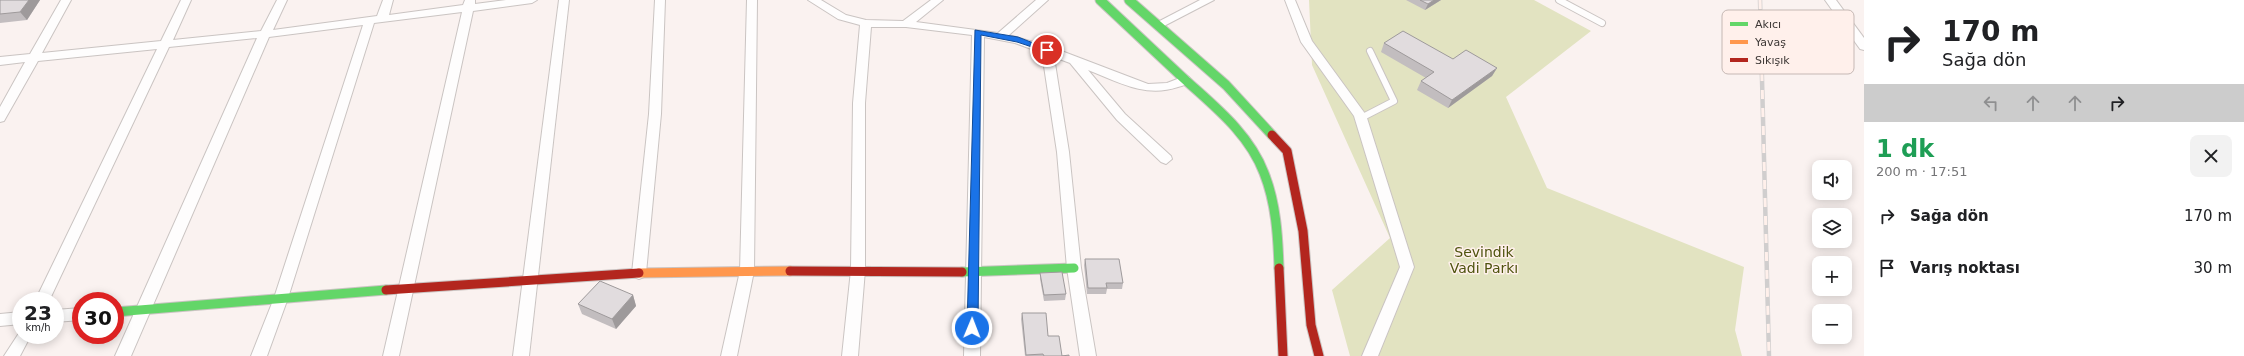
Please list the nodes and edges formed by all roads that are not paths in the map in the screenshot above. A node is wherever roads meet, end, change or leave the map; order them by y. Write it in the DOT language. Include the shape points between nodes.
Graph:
graph roads {
  1 [pos="66,0"];
  2 [pos="186,0"];
  3 [pos="282,0"];
  4 [pos="388,0"];
  5 [pos="532,0"];
  6 [pos="564,0"];
  7 [pos="660,0"];
  8 [pos="752,0"];
  9 [pos="814,0"];
  10 [pos="938,0"];
  11 [pos="1043,0"];
  12 [pos="1100,0"];
  13 [pos="1129,0"];
  14 [pos="1209,0"];
  15 [pos="1290,0"];
  16 [pos="1559,0"];
  17 [pos="1830,0"];
  18 [pos="469,4"];
  19 [pos="1837,10"];
  20 [pos="376,19"];
  21 [pos="1602,22"];
  22 [pos="866,23"];
  23 [pos="906,24"];
  24 [pos="1158,25"];
  25 [pos="978,32"];
  26 [pos="1854,32"];
  27 [pos="265,34"];
  28 [pos="1001,36"];
  29 [pos="166,45"];
  30 [pos="1864,46"];
  31 [pos="1047,50"];
  32 [pos="1370,51"];
  33 [pos="35,57"];
  34 [pos="1073,60"];
  35 [pos="0,61"];
  36 [pos="1185,80"];
  37 [pos="0,118"];
  38 [pos="1361,118"];
  39 [pos="1166,159"];
  40 [pos="1074,268"];
  41 [pos="858,270"];
  42 [pos="747,271"];
  43 [pos="973,272"];
  44 [pos="639,273"];
  45 [pos="530,281"];
  46 [pos="406,288"];
  47 [pos="46,292"];
  48 [pos="281,298"];
  49 [pos="143,310"];
  50 [pos="124,311"];
  51 [pos="12,319"];
  52 [pos="0,320"];
  53 [pos="19,344"];
  54 [pos="12,356"];
  55 [pos="123,356"];
  56 [pos="259,356"];
  57 [pos="391,356"];
  58 [pos="521,356"];
  59 [pos="729,356"];
  60 [pos="850,356"];
  61 [pos="972,356"];
  62 [pos="1088,356"];
  63 [pos="1282,356"];
  64 [pos="1319,356"];
  65 [pos="1370,356"];
  1 -- 33 [label="street"];
  2 -- 29 [label="street"];
  3 -- 27 [label="street"];
  4 -- 20 [label="street"];
  5 -- 18 [label="street"];
  6 -- 45 [label="street"];
  7 -- 44 [label="street" via="655,114"];
  8 -- 42 [label="street"];
  9 -- 22 [label="street" via="842,16"];
  10 -- 23 [label="street"];
  11 -- 28 [label="street"];
  12 -- 36 [label="main road"];
  13 -- 24 [label="main road"];
  14 -- 24 [label="street"];
  15 -- 38 [label="street" via="1308,42"];
  16 -- 21 [label="lane"];
  17 -- 19 [label="street"];
  18 -- 20 [label="street"];
  18 -- 46 [label="street"];
  20 -- 27 [label="street"];
  20 -- 48 [label="street"];
  22 -- 23 [label="street"];
  22 -- 41 [label="street" via="859,103"];
  23 -- 25 [label="street"];
  24 -- 64 [label="main road" via="1226,85 1287,151 1303,231 1312,325"];
  25 -- 28 [label="street"];
  25 -- 43 [label="street"];
  26 -- 30 [label="street"];
  27 -- 29 [label="street"];
  27 -- 49 [label="street"];
  28 -- 31 [label="street"];
  29 -- 33 [label="street"];
  29 -- 47 [label="street"];
  31 -- 34 [label="street"];
  31 -- 40 [label="street" via="1063,152"];
  32 -- 38 [label="lane" via="1394,101"];
  33 -- 35 [label="street"];
  33 -- 37 [label="street"];
  34 -- 36 [label="street" via="1147,88 1170,87"];
  34 -- 39 [label="street" via="1121,117"];
  36 -- 63 [label="main road" via="1252,148 1270,189 1277,247"];
  38 -- 65 [label="street" via="1407,267"];
  40 -- 43 [label="main road"];
  40 -- 62 [label="street"];
  41 -- 42 [label="main road"];
  41 -- 43 [label="main road"];
  41 -- 60 [label="street"];
  42 -- 44 [label="main road"];
  42 -- 59 [label="street"];
  43 -- 61 [label="street"];
  44 -- 45 [label="main road"];
  45 -- 46 [label="main road"];
  45 -- 58 [label="street"];
  46 -- 48 [label="main road"];
  46 -- 57 [label="street"];
  48 -- 49 [label="main road"];
  48 -- 56 [label="street"];
  49 -- 50 [label="main road"];
  49 -- 55 [label="street"];
  51 -- 52 [label="street"];
  53 -- 54 [label="street"];
}
